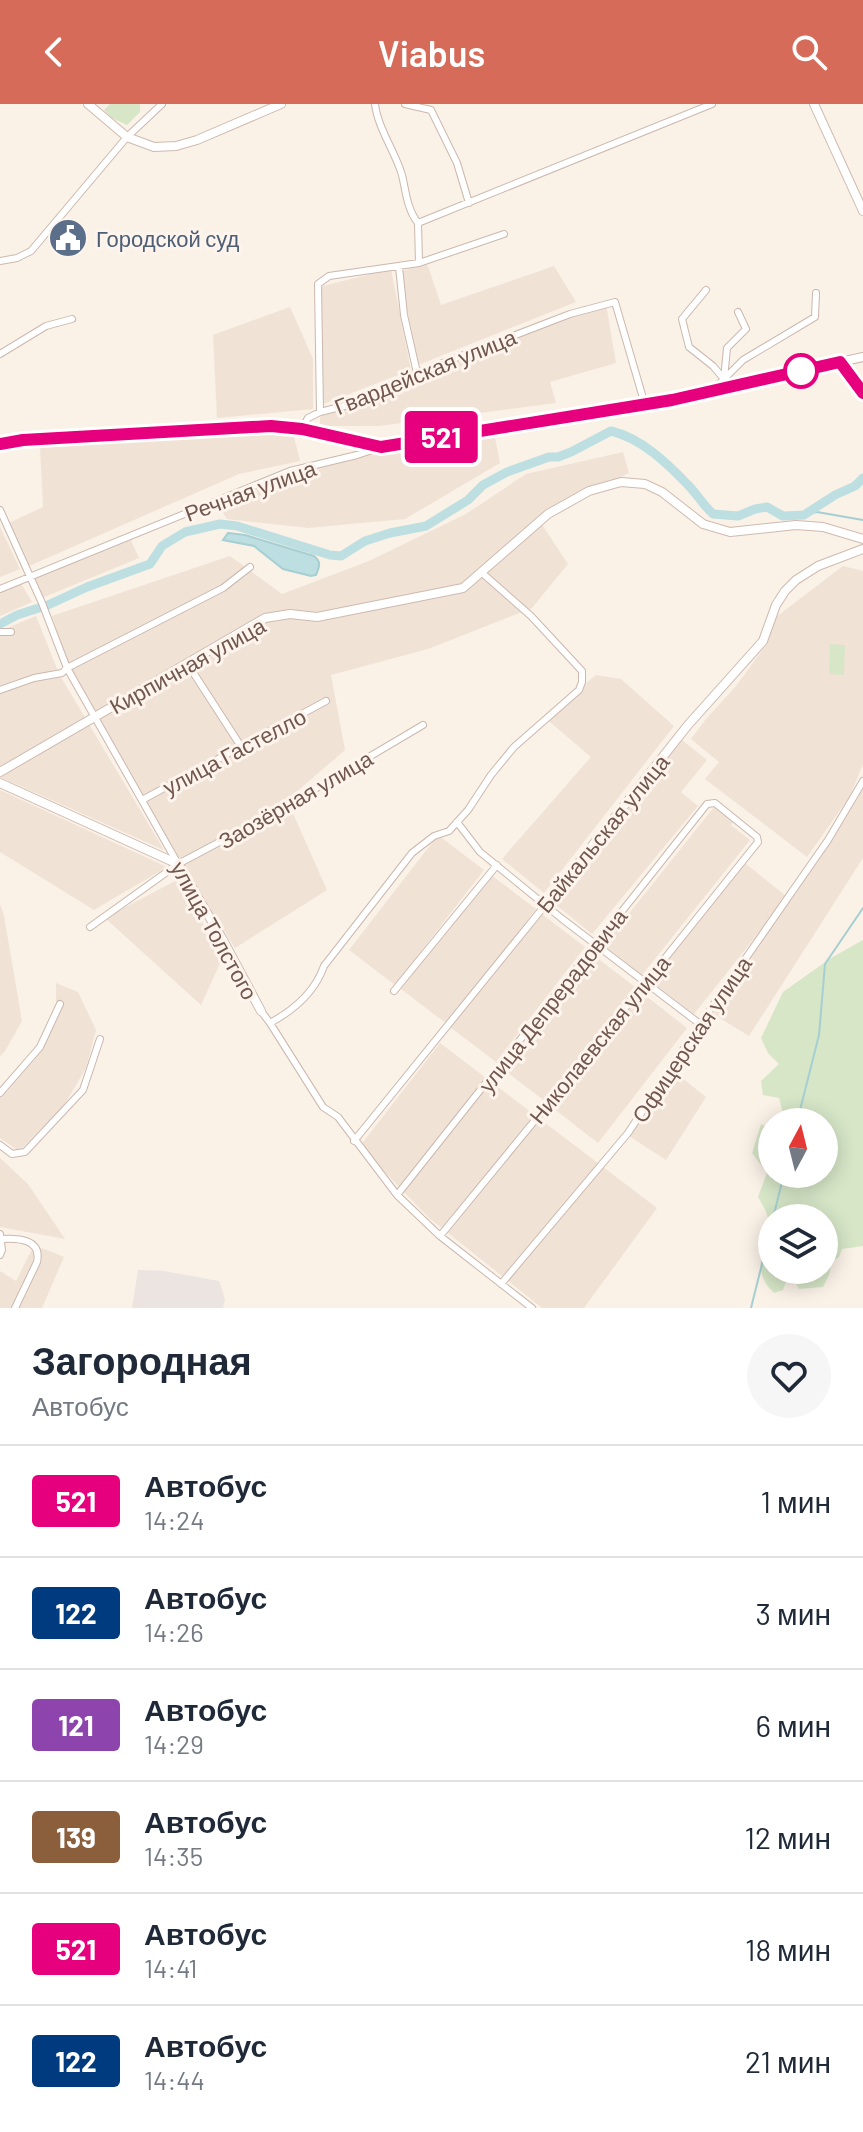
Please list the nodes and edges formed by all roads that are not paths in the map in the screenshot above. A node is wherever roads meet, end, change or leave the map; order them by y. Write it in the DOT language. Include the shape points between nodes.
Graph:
graph roads {
  1 [pos="88,104"];
  2 [pos="162,104"];
  3 [pos="281,104"];
  4 [pos="375,104"];
  5 [pos="405,104"];
  6 [pos="712,104"];
  7 [pos="814,104"];
  8 [pos="127,137"];
  9 [pos="469,203"];
  10 [pos="863,211"];
  11 [pos="418,223"];
  12 [pos="504,234"];
  13 [pos="0,261"];
  14 [pos="419,263"];
  15 [pos="399,267"];
  16 [pos="706,290"];
  17 [pos="816,293"];
  18 [pos="738,312"];
  19 [pos="72,319"];
  20 [pos="0,354"];
  21 [pos="863,357"];
  22 [pos="840,362"];
  23 [pos="417,373"];
  24 [pos="724,379"];
  25 [pos="712,391"];
  26 [pos="863,393"];
  27 [pos="645,405"];
  28 [pos="320,412"];
  29 [pos="302,429"];
  30 [pos="0,444"];
  31 [pos="381,447"];
  32 [pos="0,510"];
  33 [pos="863,539"];
  34 [pos="863,549"];
  35 [pos="250,567"];
  36 [pos="481,572"];
  37 [pos="29,576"];
  38 [pos="0,589"];
  39 [pos="0,632"];
  40 [pos="11,632"];
  41 [pos="187,663"];
  42 [pos="67,668"];
  43 [pos="0,690"];
  44 [pos="326,701"];
  45 [pos="95,717"];
  46 [pos="423,725"];
  47 [pos="242,748"];
  48 [pos="0,772"];
  49 [pos="863,781"];
  50 [pos="0,783"];
  51 [pos="142,800"];
  52 [pos="457,822"];
  53 [pos="758,842"];
  54 [pos="178,864"];
  55 [pos="497,865"];
  56 [pos="546,904"];
  57 [pos="90,927"];
  58 [pos="596,944"];
  59 [pos="644,982"];
  60 [pos="394,991"];
  61 [pos="60,1004"];
  62 [pos="261,1011"];
  63 [pos="270,1023"];
  64 [pos="700,1024"];
  65 [pos="100,1039"];
  66 [pos="0,1093"];
  67 [pos="354,1141"];
  68 [pos="0,1145"];
  69 [pos="397,1195"];
  70 [pos="440,1236"];
  71 [pos="1,1237"];
  72 [pos="1,1252"];
  73 [pos="501,1284"];
  74 [pos="15,1308"];
  75 [pos="532,1308"];
  1 -- 8 [label="street"];
  2 -- 8 [label="street"];
  3 -- 8 [label="street" via="176,146 154,147"];
  4 -- 11 [label="street"];
  5 -- 9 [label="street" via="431,110 457,163"];
  6 -- 9 [label="street"];
  7 -- 10 [label="street"];
  8 -- 13 [label="street" via="31,251"];
  9 -- 11 [label="street"];
  11 -- 14 [label="street"];
  12 -- 14 [label="street"];
  14 -- 15 [label="street"];
  15 -- 23 [label="street"];
  15 -- 28 [label="street" via="329,276 318,284"];
  16 -- 24 [label="street" via="682,319 684,333 689,347"];
  17 -- 24 [label="street" via="815,317 743,360"];
  18 -- 24 [label="street" via="746,329 727,348"];
  19 -- 20 [label="street" via="46,326"];
  21 -- 22 [label="street, Речная улица"];
  22 -- 25 [label="street, Речная улица"];
  22 -- 26 [label="street"];
  23 -- 27 [label="street, Гвардейская улица" via="615,302"];
  23 -- 28 [label="street, Гвардейская улица" via="356,403"];
  24 -- 25 [label="street"];
  25 -- 27 [label="street, Речная улица"];
  27 -- 31 [label="street, Речная улица"];
  28 -- 29 [label="street, Гвардейская улица"];
  29 -- 30 [label="street" via="271,426"];
  29 -- 31 [label="street"];
  31 -- 37 [label="street, Речная улица" via="290,471"];
  32 -- 37 [label="street, улица Толстого"];
  33 -- 36 [label="street, Кирпичная улица" via="796,525 730,532 703,524 645,484 621,482 589,491 548,514"];
  34 -- 56 [label="street, Байкальская улица" via="818,566 785,591 763,641 688,725"];
  35 -- 42 [label="street" via="223,588"];
  36 -- 41 [label="street, Кирпичная улица" via="463,588 408,600 317,617 265,618"];
  36 -- 52 [label="street, улица Толстого" via="582,671 582,682 514,747"];
  37 -- 38 [label="street, Речная улица"];
  37 -- 42 [label="street, улица Толстого"];
  39 -- 40 [label="street"];
  41 -- 45 [label="street, Кирпичная улица"];
  41 -- 47 [label="street"];
  42 -- 43 [label="street"];
  42 -- 45 [label="street, улица Толстого"];
  44 -- 47 [label="street, улица Гастелло"];
  45 -- 48 [label="street, Кирпичная улица"];
  45 -- 51 [label="street, улица Толстого"];
  46 -- 54 [label="street, Заозёрная улица"];
  47 -- 51 [label="street, улица Гастелло"];
  49 -- 64 [label="street, Офицерская улица"];
  50 -- 54 [label="street"];
  51 -- 54 [label="street, улица Толстого"];
  52 -- 55 [label="street"];
  52 -- 63 [label="street, улица Толстого" via="412,853 319,979 293,1010"];
  53 -- 58 [label="street, улица Депрерадовича" via="715,803 707,804"];
  53 -- 59 [label="street, Николаевская улица"];
  54 -- 57 [label="street, Заозёрная улица"];
  54 -- 62 [label="street, улица Толстого"];
  55 -- 56 [label="street"];
  55 -- 60 [label="street"];
  56 -- 58 [label="street"];
  56 -- 67 [label="street, Байкальская улица"];
  58 -- 59 [label="street"];
  58 -- 69 [label="street, улица Депрерадовича"];
  59 -- 64 [label="street"];
  59 -- 70 [label="street, Николаевская улица"];
  61 -- 66 [label="street" via="40,1047"];
  62 -- 63 [label="street, улица Толстого"];
  63 -- 67 [label="street" via="323,1107 338,1117"];
  64 -- 73 [label="street, Офицерская улица" via="615,1149"];
  65 -- 68 [label="street" via="83,1090 59,1116 25,1152 12,1154"];
  67 -- 69 [label="street"];
  69 -- 70 [label="street"];
  70 -- 73 [label="street"];
  71 -- 72 [label="street"];
  71 -- 74 [label="street" via="29,1242 39,1255"];
  73 -- 75 [label="street"];
}
